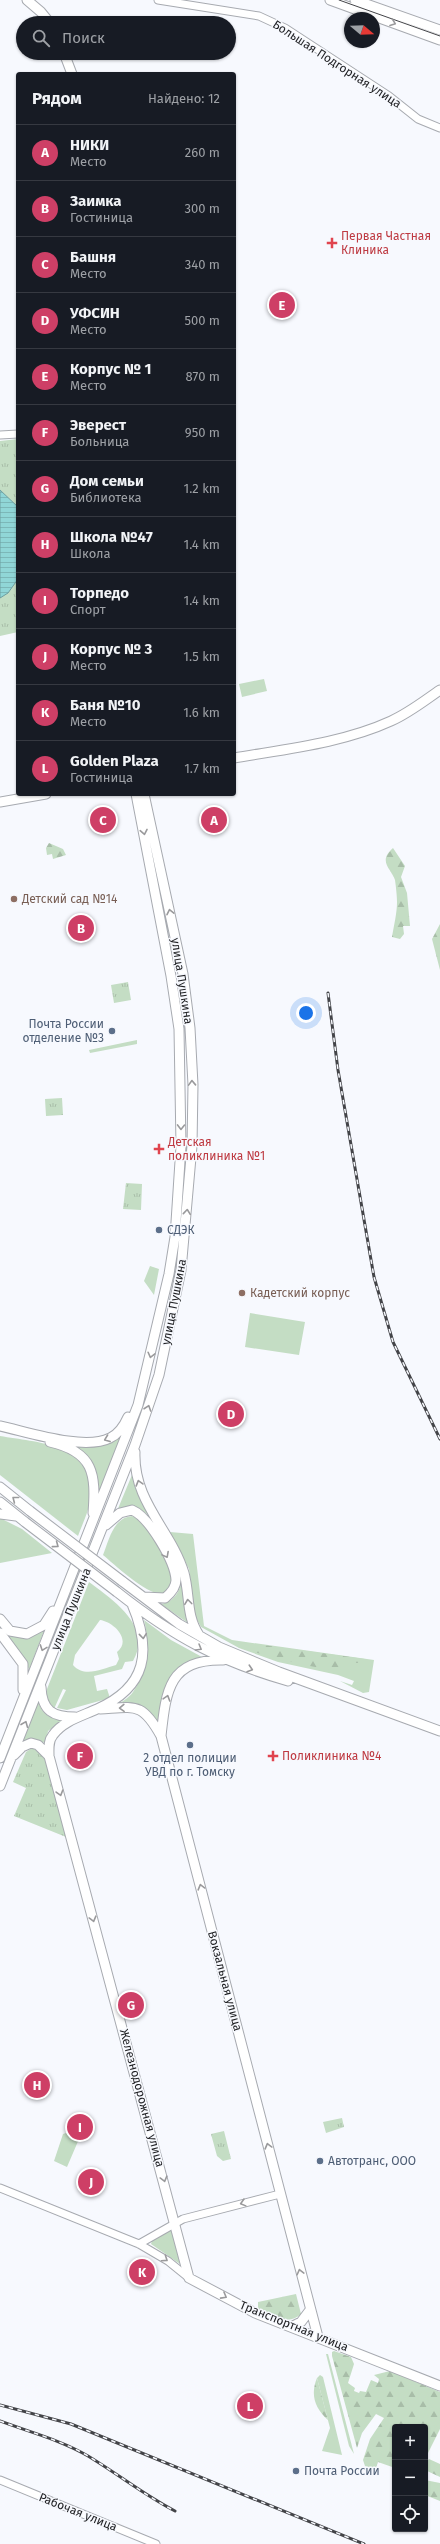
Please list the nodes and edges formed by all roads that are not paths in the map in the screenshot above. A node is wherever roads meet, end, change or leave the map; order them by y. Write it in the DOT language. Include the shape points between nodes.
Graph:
graph roads {
  1 [pos="27,0"];
  2 [pos="158,0"];
  3 [pos="330,0"];
  4 [pos="355,0"];
  5 [pos="45,16"];
  6 [pos="440,30"];
  7 [pos="440,40"];
  8 [pos="67,60"];
  9 [pos="71,72"];
  10 [pos="440,128"];
  11 [pos="16,434"];
  12 [pos="0,435"];
  13 [pos="440,690"];
  14 [pos="236,758"];
  15 [pos="34,796"];
  16 [pos="136,796"];
  17 [pos="145,796"];
  18 [pos="150,796"];
  19 [pos="0,802"];
  20 [pos="148,805"];
  21 [pos="147,1372"];
  22 [pos="0,1426"];
  23 [pos="0,1432"];
  24 [pos="135,1445"];
  25 [pos="0,1487"];
  26 [pos="0,1502"];
  27 [pos="0,1514"];
  28 [pos="21,1519"];
  29 [pos="92,1521"];
  30 [pos="102,1529"];
  31 [pos="141,1596"];
  32 [pos="62,1598"];
  33 [pos="132,1604"];
  34 [pos="0,1619"];
  35 [pos="0,1633"];
  36 [pos="201,1638"];
  37 [pos="223,1660"];
  38 [pos="40,1686"];
  39 [pos="372,1706"];
  40 [pos="97,1709"];
  41 [pos="19,1710"];
  42 [pos="76,1717"];
  43 [pos="440,1731"];
  44 [pos="161,1736"];
  45 [pos="49,1756"];
  46 [pos="0,1758"];
  47 [pos="10,1760"];
  48 [pos="0,1786"];
  49 [pos="0,2188"];
  50 [pos="280,2194"];
  51 [pos="176,2223"];
  52 [pos="138,2244"];
  53 [pos="189,2278"];
  54 [pos="310,2310"];
  55 [pos="291,2327"];
  56 [pos="318,2337"];
  57 [pos="440,2386"];
  58 [pos="0,2480"];
  59 [pos="156,2544"];
  1 -- 5 [label="main road"];
  2 -- 10 [label="street, Большая Подгорная улица" via="259,16 285,28 389,96 418,119"];
  3 -- 7 [label="main road, one-way"];
  4 -- 6 [label="main road"];
  8 -- 9 [label="main road"];
  11 -- 12 [label="street"];
  13 -- 14 [label="main road" via="406,713 376,727 348,736"];
  15 -- 19 [label="main road"];
  16 -- 21 [label="main road, улица Пушкина, one-way" via="171,976 179,1028 181,1085 181,1146 175,1237"];
  17 -- 20 [label="main road, улица Пушкина"];
  18 -- 20 [label="main road"];
  24 -- 20 [label="main road, улица Пушкина, one-way" via="159,1375 181,1270 192,1146 190,1028 183,974"];
  21 -- 22 [label="main road, one-way" via="124,1426 110,1439 81,1442"];
  21 -- 29 [label="main road, улица Пушкина" via="138,1404"];
  23 -- 29 [label="main road" via="60,1444 80,1454 93,1472"];
  24 -- 30 [label="main road, улица Пушкина"];
  36 -- 24 [label="main road, one-way" via="191,1619 183,1571 142,1492 135,1469"];
  31 -- 25 [label="main road, one-way, bridge"];
  26 -- 28 [label="main road"];
  27 -- 28 [label="main road"];
  28 -- 33 [label="main road, one-way, bridge"];
  29 -- 32 [label="main road, улица Пушкина"];
  30 -- 31 [label="main road, one-way" via="114,1516 127,1510 132,1510 147,1520 172,1565 176,1581 171,1593 165,1598 152,1599"];
  30 -- 38 [label="main road, улица Пушкина"];
  31 -- 36 [label="main road"];
  32 -- 34 [label="main road" via="44,1625 27,1634 10,1631"];
  32 -- 41 [label="main road, улица Пушкина, one-way"];
  33 -- 37 [label="main road, one-way" via="176,1634"];
  33 -- 40 [label="main road, one-way" via="143,1635 140,1666 130,1688"];
  35 -- 41 [label="main road" via="23,1664 24,1683"];
  36 -- 39 [label="main road" via="272,1669"];
  37 -- 39 [label="main road, one-way"];
  44 -- 37 [label="main road, Вокзальная улица, one-way" via="166,1702 180,1672 195,1662"];
  38 -- 42 [label="main road" via="43,1703 49,1712 63,1717"];
  47 -- 38 [label="main road, улица Пушкина, one-way"];
  39 -- 43 [label="main road"];
  40 -- 42 [label="main road"];
  44 -- 40 [label="main road, one-way" via="152,1720 142,1710"];
  41 -- 46 [label="main road, улица Пушкина"];
  42 -- 45 [label="main road" via="53,1735 49,1744"];
  50 -- 44 [label="main road, Вокзальная улица, one-way"];
  45 -- 47 [label="main road" via="38,1745 31,1743 22,1747"];
  45 -- 51 [label="main road, Железнодорожная улица, one-way"];
  47 -- 48 [label="main road, улица Пушкина"];
  49 -- 52 [label="street, Транспортная улица"];
  50 -- 51 [label="street, one-way"];
  54 -- 50 [label="main road, Вокзальная улица, one-way"];
  51 -- 52 [label="street"];
  51 -- 53 [label="main road, Железнодорожная улица"];
  52 -- 53 [label="street, Транспортная улица, one-way" via="168,2261"];
  53 -- 55 [label="main road, Транспортная улица, one-way" via="255,2313"];
  54 -- 55 [label="main road" via="301,2322"];
  54 -- 56 [label="main road, Вокзальная улица"];
  55 -- 56 [label="main road, Транспортная улица"];
  56 -- 57 [label="main road, Транспортная улица"];
  58 -- 59 [label="street, Рабочая улица"];
}
